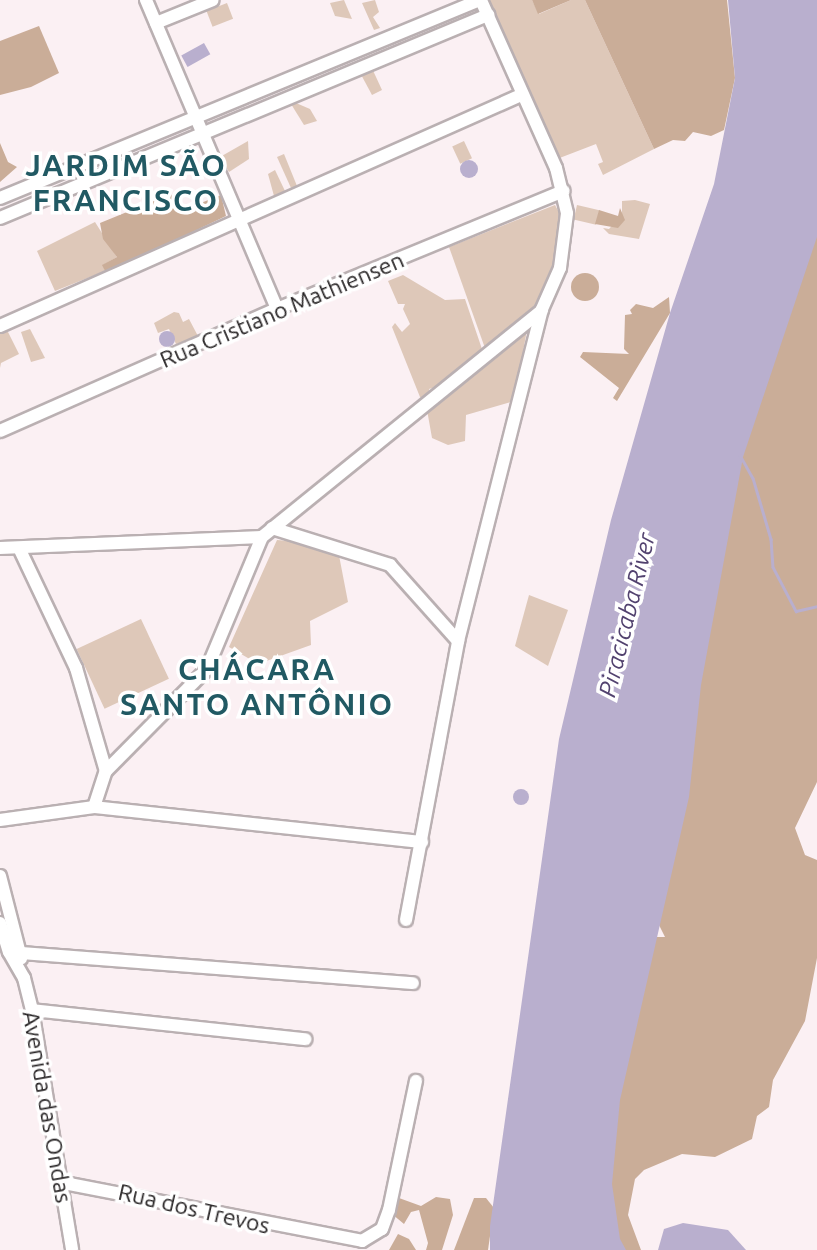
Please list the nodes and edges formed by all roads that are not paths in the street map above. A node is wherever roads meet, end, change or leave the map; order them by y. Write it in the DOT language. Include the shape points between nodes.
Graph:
graph roads {
  1 [pos="146,0"];
  2 [pos="214,0"];
  3 [pos="481,0"];
  4 [pos="488,15"];
  5 [pos="156,23"];
  6 [pos="522,95"];
  7 [pos="196,117"];
  8 [pos="203,134"];
  9 [pos="564,191"];
  10 [pos="0,198"];
  11 [pos="0,218"];
  12 [pos="240,222"];
  13 [pos="277,309"];
  14 [pos="542,309"];
  15 [pos="0,326"];
  16 [pos="0,431"];
  17 [pos="267,533"];
  18 [pos="0,548"];
  19 [pos="20,550"];
  20 [pos="457,641"];
  21 [pos="106,771"];
  22 [pos="94,807"];
  23 [pos="0,820"];
  24 [pos="422,842"];
  25 [pos="0,876"];
  26 [pos="4,903"];
  27 [pos="406,920"];
  28 [pos="4,921"];
  29 [pos="21,953"];
  30 [pos="20,969"];
  31 [pos="413,983"];
  32 [pos="32,1010"];
  33 [pos="305,1040"];
  34 [pos="416,1081"];
  35 [pos="59,1182"];
  36 [pos="71,1249"];
  1 -- 5 [label="street"];
  2 -- 5 [label="street"];
  3 -- 4 [label="street"];
  3 -- 7 [label="street"];
  4 -- 6 [label="street"];
  4 -- 8 [label="street"];
  5 -- 7 [label="street"];
  6 -- 9 [label="street"];
  6 -- 12 [label="street"];
  7 -- 8 [label="street"];
  7 -- 10 [label="street"];
  8 -- 11 [label="street"];
  8 -- 12 [label="street"];
  9 -- 13 [label="street, Rua Cristiano Mathiensen"];
  9 -- 14 [label="street" via="568,213 560,268"];
  12 -- 13 [label="street"];
  12 -- 15 [label="street"];
  13 -- 16 [label="street, Rua Cristiano Mathiensen"];
  14 -- 17 [label="street"];
  14 -- 20 [label="street"];
  17 -- 19 [label="street"];
  17 -- 20 [label="street" via="390,565"];
  17 -- 21 [label="street" via="207,669"];
  18 -- 19 [label="street"];
  19 -- 21 [label="street" via="76,668"];
  20 -- 24 [label="street"];
  21 -- 22 [label="street"];
  22 -- 23 [label="street"];
  22 -- 24 [label="street"];
  24 -- 27 [label="street"];
  25 -- 26 [label="street, Avenida das Ondas"];
  26 -- 28 [label="street, Avenida das Ondas"];
  28 -- 29 [label="street, Avenida das Ondas"];
  28 -- 30 [label="street, Avenida das Ondas" via="9,952"];
  29 -- 30 [label="street, Avenida das Ondas"];
  29 -- 31 [label="street"];
  30 -- 32 [label="street, Avenida das Ondas"];
  32 -- 33 [label="street"];
  32 -- 35 [label="street, Avenida das Ondas"];
  34 -- 35 [label="street, Rua dos Trevos" via="389,1210 382,1229 362,1241"];
  35 -- 36 [label="street, Avenida das Ondas"];
}
